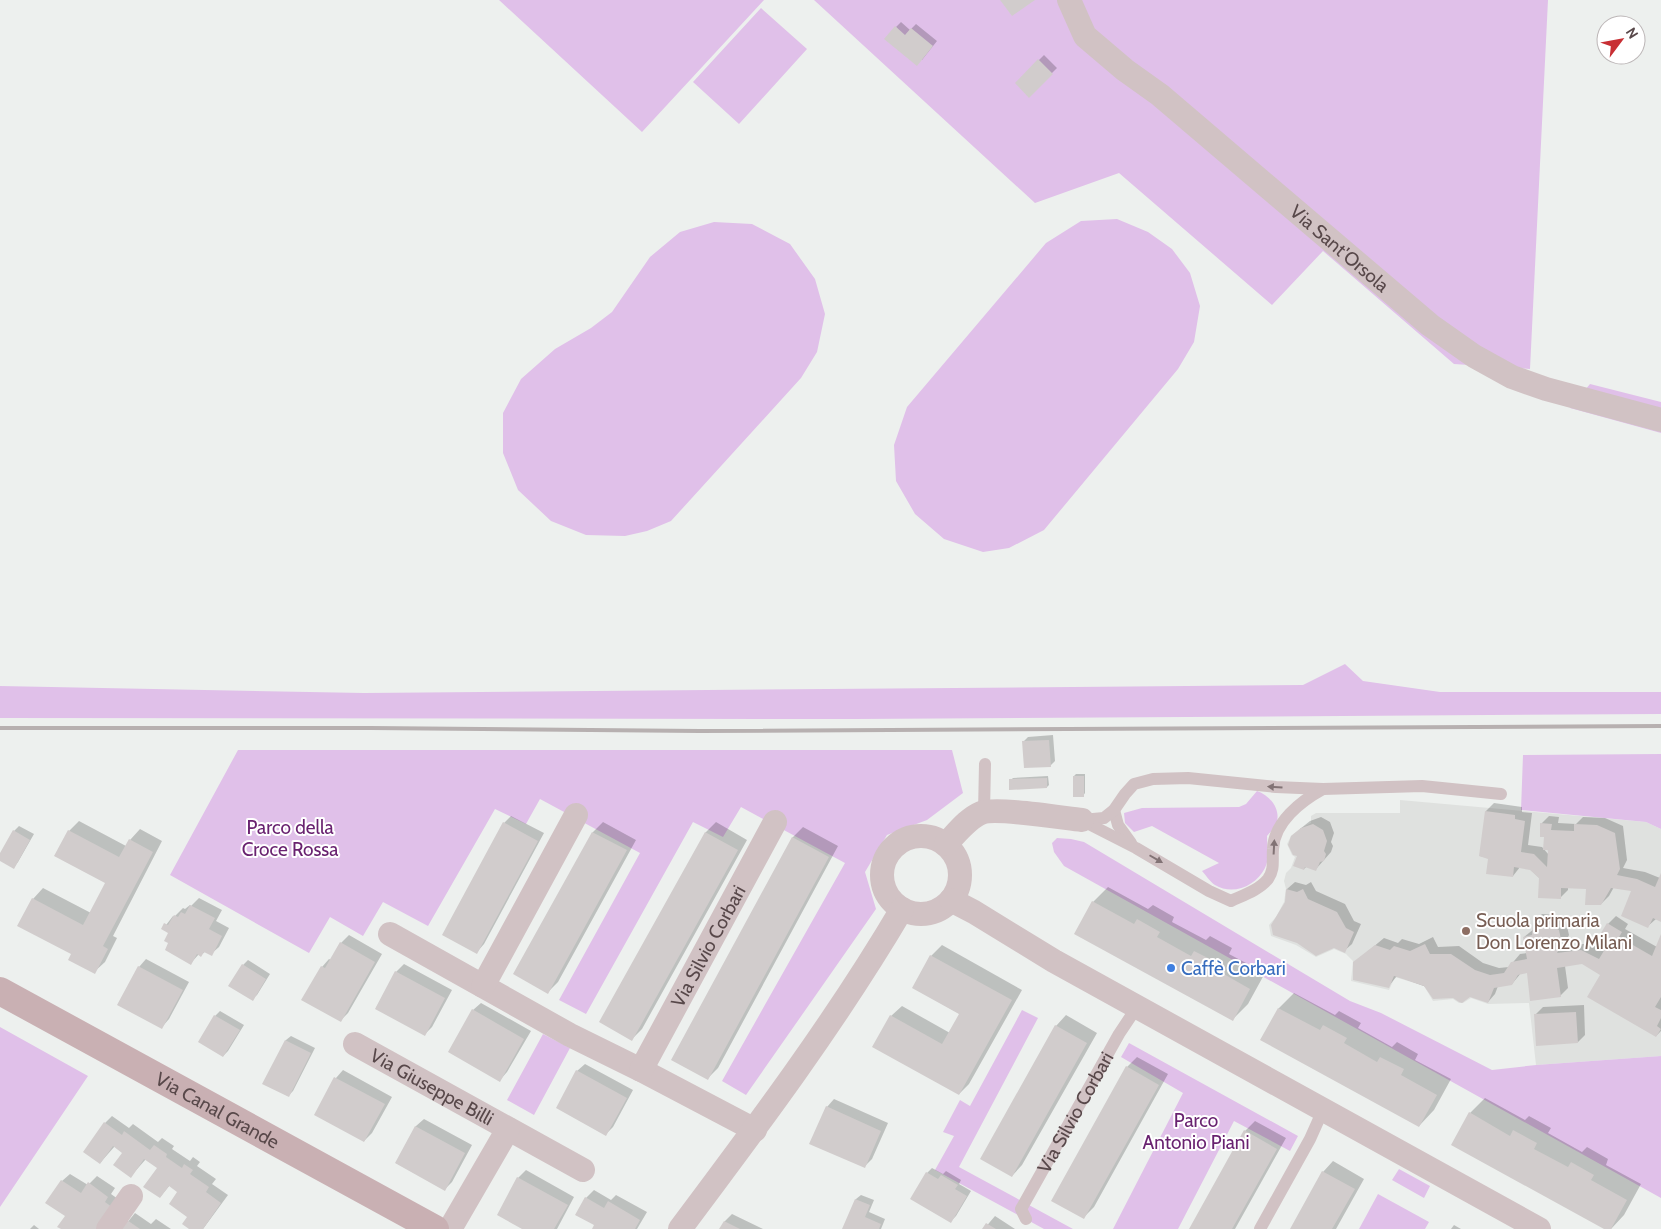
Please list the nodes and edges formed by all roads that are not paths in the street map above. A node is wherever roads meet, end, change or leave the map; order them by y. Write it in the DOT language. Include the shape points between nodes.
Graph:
graph roads {
  1 [pos="1070,0"];
  2 [pos="1661,420"];
  3 [pos="985,764"];
  4 [pos="1323,789"];
  5 [pos="1501,794"];
  6 [pos="1114,810"];
  7 [pos="984,812"];
  8 [pos="576,815"];
  9 [pos="1082,820"];
  10 [pos="775,822"];
  11 [pos="946,844"];
  12 [pos="1136,848"];
  13 [pos="951,900"];
  14 [pos="902,909"];
  15 [pos="390,934"];
  16 [pos="483,986"];
  17 [pos="0,991"];
  18 [pos="1137,1007"];
  19 [pos="355,1044"];
  20 [pos="641,1070"];
  21 [pos="1323,1110"];
  22 [pos="508,1129"];
  23 [pos="755,1130"];
  24 [pos="582,1170"];
  25 [pos="131,1196"];
  26 [pos="1026,1219"];
  27 [pos="1513,1223"];
  28 [pos="108,1229"];
  29 [pos="435,1229"];
  30 [pos="450,1229"];
  31 [pos="680,1229"];
  32 [pos="1260,1229"];
  33 [pos="1539,1229"];
  1 -- 2 [label="street, Via Sant'Orsola" via="1085,36 1160,95 1430,325 1474,356 1512,377"];
  3 -- 7 [label="lane"];
  4 -- 5 [label="lane" via="1422,786"];
  4 -- 6 [label="lane, one-way" via="1188,778 1153,779 1134,784"];
  12 -- 4 [label="lane, one-way" via="1232,901 1253,891 1269,877 1274,868 1274,839 1278,830 1296,807"];
  6 -- 9 [label="lane" via="1104,818"];
  6 -- 12 [label="lane" via="1118,825"];
  7 -- 9 [label="street"];
  7 -- 11 [label="street" via="972,818"];
  8 -- 16 [label="street"];
  9 -- 12 [label="lane"];
  10 -- 20 [label="street, Via Silvio Corbari"];
  11 -- 13 [label="street" via="955,853 959,865 958,890"];
  11 -- 14 [label="street" via="924,835 912,836 901,841 885,859 883,881 893,902"];
  13 -- 14 [label="street" via="934,912 912,913"];
  13 -- 18 [label="street"];
  14 -- 23 [label="street" via="813,1048"];
  15 -- 16 [label="street"];
  16 -- 20 [label="street"];
  17 -- 29 [label="main road, Via Canal Grande"];
  18 -- 21 [label="street"];
  18 -- 26 [label="lane, Via Silvio Corbari" via="1021,1209"];
  19 -- 22 [label="street, Via Giuseppe Billi"];
  20 -- 23 [label="street"];
  21 -- 27 [label="street"];
  21 -- 32 [label="lane"];
  22 -- 24 [label="street, Via Giuseppe Billi"];
  22 -- 30 [label="street, Via Giuseppe Billi"];
  23 -- 31 [label="street"];
  25 -- 28 [label="street"];
  27 -- 33 [label="street"];
}
